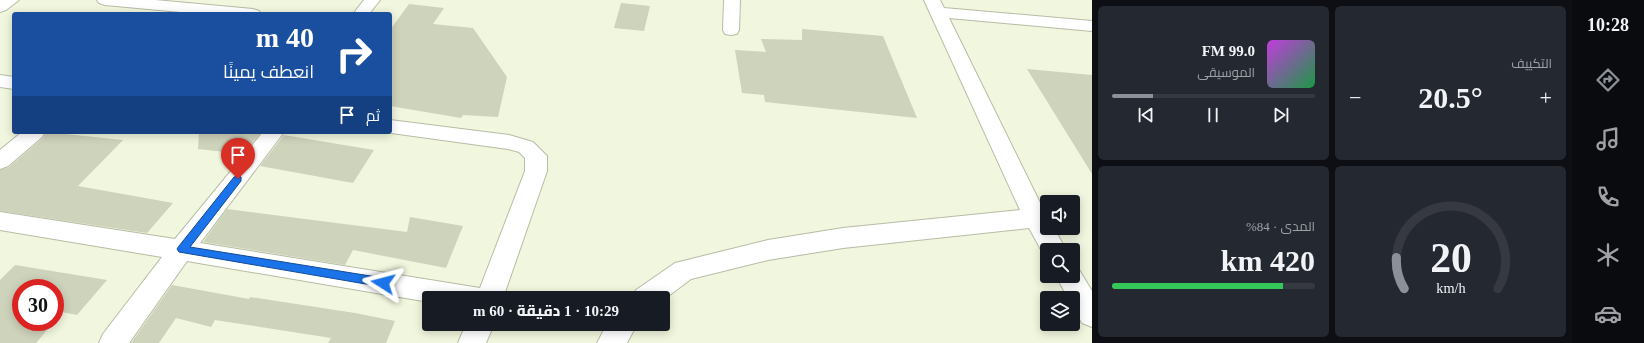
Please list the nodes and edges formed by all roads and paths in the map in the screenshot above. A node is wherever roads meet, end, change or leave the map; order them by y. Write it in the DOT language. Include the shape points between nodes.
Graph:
graph roads {
  1 [pos="11,0"];
  2 [pos="105,0"];
  3 [pos="372,0"];
  4 [pos="732,0"];
  5 [pos="935,6"];
  6 [pos="0,7"];
  7 [pos="185,7"];
  8 [pos="234,12"];
  9 [pos="363,12"];
  10 [pos="1092,26"];
  11 [pos="731,30"];
  12 [pos="0,81"];
  13 [pos="12,83"];
  14 [pos="392,128"];
  15 [pos="33,134"];
  16 [pos="272,134"];
  17 [pos="0,162"];
  18 [pos="1035,218"];
  19 [pos="0,221"];
  20 [pos="1050,243"];
  21 [pos="182,249"];
  22 [pos="1073,283"];
  23 [pos="434,291"];
  24 [pos="493,291"];
  25 [pos="655,291"];
  26 [pos="1092,315"];
  27 [pos="477,331"];
  28 [pos="619,331"];
  29 [pos="113,343"];
  30 [pos="472,343"];
  31 [pos="612,343"];
  1 -- 6 [label="street"];
  2 -- 7 [label="street"];
  3 -- 9 [label="street"];
  4 -- 11 [label="street"];
  5 -- 10 [label="street"];
  5 -- 18 [label="street"];
  7 -- 8 [label="street"];
  12 -- 13 [label="street"];
  14 -- 24 [label="street" via="509,142 526,147 536,156 536,171"];
  15 -- 17 [label="street"];
  16 -- 21 [label="street"];
  18 -- 20 [label="street"];
  18 -- 25 [label="street" via="843,238 768,250 684,270"];
  19 -- 21 [label="street"];
  21 -- 23 [label="street"];
  21 -- 29 [label="street"];
  22 -- 26 [label="street"];
  27 -- 30 [label="street"];
  28 -- 31 [label="street"];
}
